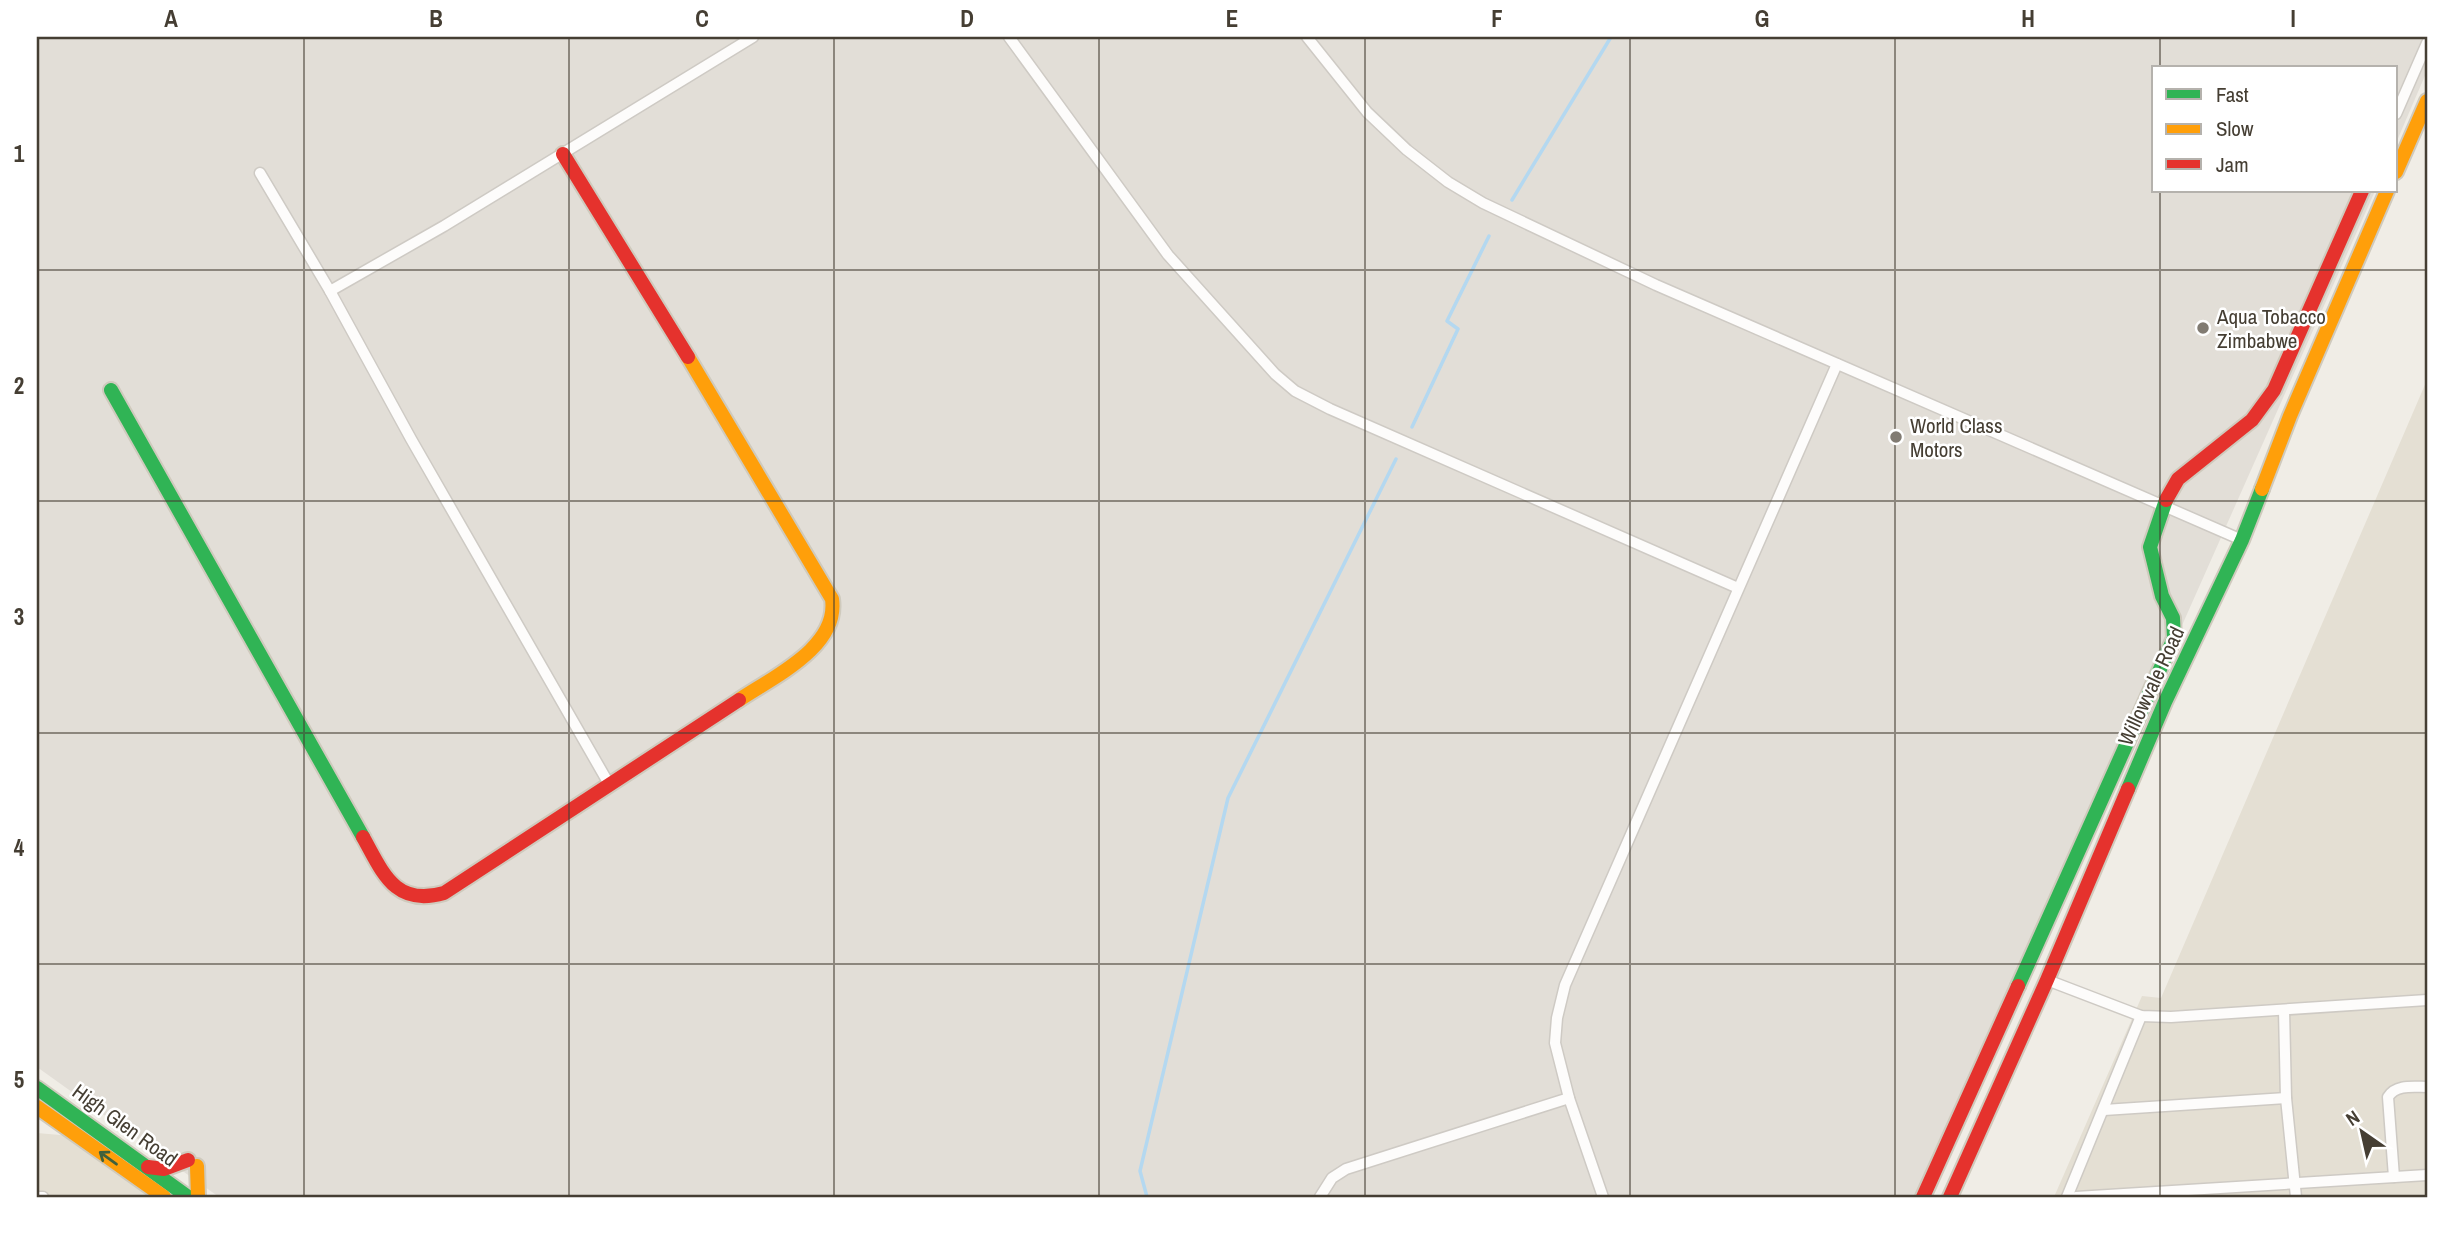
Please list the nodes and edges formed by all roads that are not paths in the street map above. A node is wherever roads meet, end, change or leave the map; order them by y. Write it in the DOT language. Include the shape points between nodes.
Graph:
graph roads {
  1 [pos="753,37"];
  2 [pos="1009,37"];
  3 [pos="1307,37"];
  4 [pos="2427,43"];
  5 [pos="2427,100"];
  6 [pos="2398,109"];
  7 [pos="563,154"];
  8 [pos="2398,167"];
  9 [pos="260,173"];
  10 [pos="2362,192"];
  11 [pos="2387,192"];
  12 [pos="330,291"];
  13 [pos="1837,364"];
  14 [pos="111,390"];
  15 [pos="2162,506"];
  16 [pos="2242,540"];
  17 [pos="1738,588"];
  18 [pos="609,784"];
  19 [pos="2047,980"];
  20 [pos="2427,1000"];
  21 [pos="2284,1010"];
  22 [pos="2141,1016"];
  23 [pos="2427,1087"];
  24 [pos="37,1088"];
  25 [pos="1569,1098"];
  26 [pos="2286,1098"];
  27 [pos="37,1107"];
  28 [pos="2104,1110"];
  29 [pos="148,1167"];
  30 [pos="2427,1174"];
  31 [pos="2394,1177"];
  32 [pos="2295,1184"];
  33 [pos="37,1197"];
  34 [pos="43,1197"];
  35 [pos="164,1197"];
  36 [pos="188,1197"];
  37 [pos="198,1197"];
  38 [pos="1320,1197"];
  39 [pos="1603,1197"];
  40 [pos="1923,1197"];
  41 [pos="1950,1197"];
  42 [pos="2067,1197"];
  43 [pos="2076,1197"];
  44 [pos="2296,1197"];
  1 -- 7 [label="street"];
  2 -- 17 [label="street" via="1168,254 1249,348 1295,391"];
  3 -- 13 [label="street" via="1367,112 1448,182 1517,221"];
  4 -- 6 [label="street"];
  5 -- 8 [label="street"];
  7 -- 12 [label="street"];
  7 -- 18 [label="street" via="835,610 824,637 812,650"];
  9 -- 12 [label="street"];
  10 -- 15 [label="street" via="2264,406 2178,479"];
  11 -- 16 [label="street, Willowvale Road"];
  12 -- 18 [label="street"];
  13 -- 15 [label="street"];
  13 -- 17 [label="street"];
  14 -- 18 [label="street" via="381,869 403,893 429,898 444,893"];
  15 -- 16 [label="street"];
  15 -- 40 [label="street" via="2150,547 2162,596 2173,618 2174,638"];
  16 -- 19 [label="street, Willowvale Road" via="2165,702"];
  17 -- 25 [label="street" via="1564,985 1555,1043"];
  19 -- 22 [label="street"];
  19 -- 41 [label="street, Willowvale Road"];
  20 -- 21 [label="street"];
  21 -- 22 [label="street"];
  21 -- 26 [label="street"];
  22 -- 28 [label="street"];
  23 -- 31 [label="street" via="2400,1088 2388,1097"];
  24 -- 29 [label="street, High Glen Road"];
  25 -- 38 [label="street" via="1346,1169 1332,1178"];
  25 -- 39 [label="street"];
  26 -- 28 [label="street"];
  26 -- 32 [label="street"];
  35 -- 27 [label="street, High Glen Road, one-way"];
  28 -- 42 [label="street"];
  29 -- 36 [label="street, High Glen Road"];
  29 -- 37 [label="street" via="192,1163"];
  30 -- 31 [label="street"];
  31 -- 32 [label="street"];
  32 -- 43 [label="street"];
  32 -- 44 [label="street"];
  33 -- 34 [label="street"];
}
